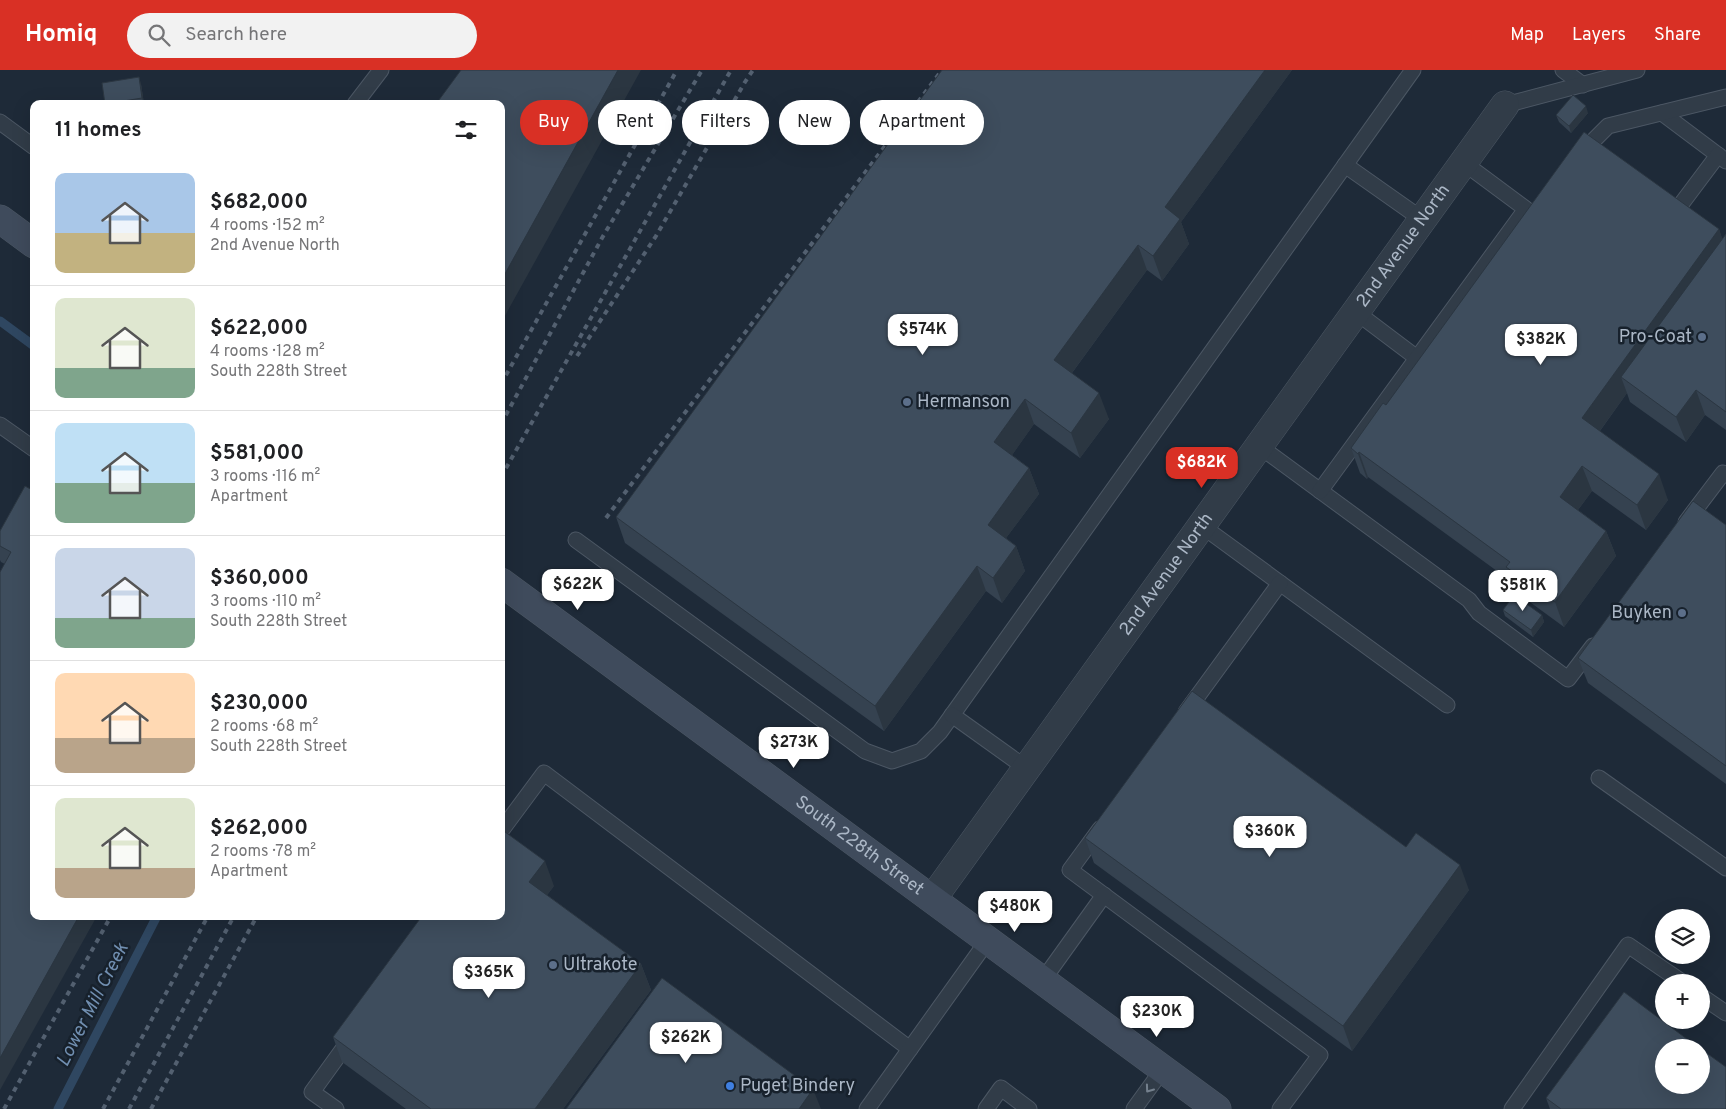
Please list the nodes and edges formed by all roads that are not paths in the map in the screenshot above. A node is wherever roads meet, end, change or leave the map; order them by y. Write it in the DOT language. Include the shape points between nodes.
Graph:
graph roads {
  1 [pos="381,70"];
  2 [pos="1563,70"];
  3 [pos="1637,70"];
  4 [pos="1408,72"];
  5 [pos="1583,85"];
  6 [pos="1726,97"];
  7 [pos="358,100"];
  8 [pos="1505,105"];
  9 [pos="1662,113"];
  10 [pos="0,122"];
  11 [pos="30,144"];
  12 [pos="1722,158"];
  13 [pos="1464,163"];
  14 [pos="1345,165"];
  15 [pos="1567,167"];
  16 [pos="1676,211"];
  17 [pos="0,220"];
  18 [pos="1423,220"];
  19 [pos="30,241"];
  20 [pos="1356,312"];
  21 [pos="1417,358"];
  22 [pos="0,425"];
  23 [pos="30,446"];
  24 [pos="1259,446"];
  25 [pos="1726,475"];
  26 [pos="1320,490"];
  27 [pos="1202,526"];
  28 [pos="1675,536"];
  29 [pos="576,540"];
  30 [pos="1280,583"];
  31 [pos="505,585"];
  32 [pos="1604,631"];
  33 [pos="1447,705"];
  34 [pos="952,714"];
  35 [pos="1175,727"];
  36 [pos="1026,768"];
  37 [pos="1599,778"];
  38 [pos="1111,814"];
  39 [pos="505,826"];
  40 [pos="1726,868"];
  41 [pos="1104,895"];
  42 [pos="933,898"];
  43 [pos="988,940"];
  44 [pos="1670,974"];
  45 [pos="1043,980"];
  46 [pos="1710,1002"];
  47 [pos="1726,1013"];
  48 [pos="358,1028"];
  49 [pos="910,1049"];
  50 [pos="1163,1069"];
  51 [pos="336,1109"];
  52 [pos="866,1109"];
  53 [pos="986,1109"];
  54 [pos="1029,1109"];
  55 [pos="1134,1109"];
  56 [pos="1217,1109"];
  57 [pos="1280,1109"];
  58 [pos="1512,1109"];
  1 -- 7 [label="lane"];
  2 -- 5 [label="lane"];
  3 -- 5 [label="lane"];
  4 -- 14 [label="lane"];
  5 -- 8 [label="lane"];
  6 -- 9 [label="lane"];
  8 -- 13 [label="street, 2nd Avenue North"];
  9 -- 12 [label="lane"];
  9 -- 15 [label="lane" via="1608,126"];
  10 -- 11 [label="lane"];
  12 -- 16 [label="lane"];
  13 -- 18 [label="street, 2nd Avenue North"];
  13 -- 21 [label="lane" via="1530,205"];
  14 -- 18 [label="lane"];
  14 -- 34 [label="lane"];
  17 -- 19 [label="main road"];
  18 -- 20 [label="street, 2nd Avenue North"];
  20 -- 21 [label="lane"];
  20 -- 24 [label="street, 2nd Avenue North"];
  21 -- 26 [label="lane"];
  22 -- 23 [label="lane"];
  24 -- 26 [label="lane"];
  24 -- 27 [label="street, 2nd Avenue North"];
  25 -- 28 [label="lane" via="1723,473"];
  26 -- 32 [label="lane" via="1568,679"];
  27 -- 30 [label="lane"];
  27 -- 36 [label="street, 2nd Avenue North"];
  29 -- 34 [label="lane" via="865,751 892,761 921,752"];
  30 -- 33 [label="lane"];
  30 -- 35 [label="lane"];
  31 -- 42 [label="main road, South 228th Street"];
  34 -- 36 [label="lane"];
  36 -- 42 [label="street, 2nd Avenue North"];
  37 -- 40 [label="lane"];
  38 -- 41 [label="lane" via="1070,870"];
  39 -- 49 [label="lane" via="544,773"];
  41 -- 45 [label="lane"];
  41 -- 57 [label="lane" via="1320,1055"];
  42 -- 43 [label="main road, South 228th Street"];
  43 -- 45 [label="main road, South 228th Street"];
  43 -- 49 [label="lane"];
  44 -- 58 [label="lane" via="1628,945"];
  45 -- 50 [label="main road, South 228th Street"];
  46 -- 47 [label="lane"];
  48 -- 51 [label="lane" via="312,1092"];
  49 -- 52 [label="lane"];
  50 -- 55 [label="lane, one-way"];
  50 -- 56 [label="main road, South 228th Street"];
  53 -- 54 [label="lane" via="1001,1088"];
}
